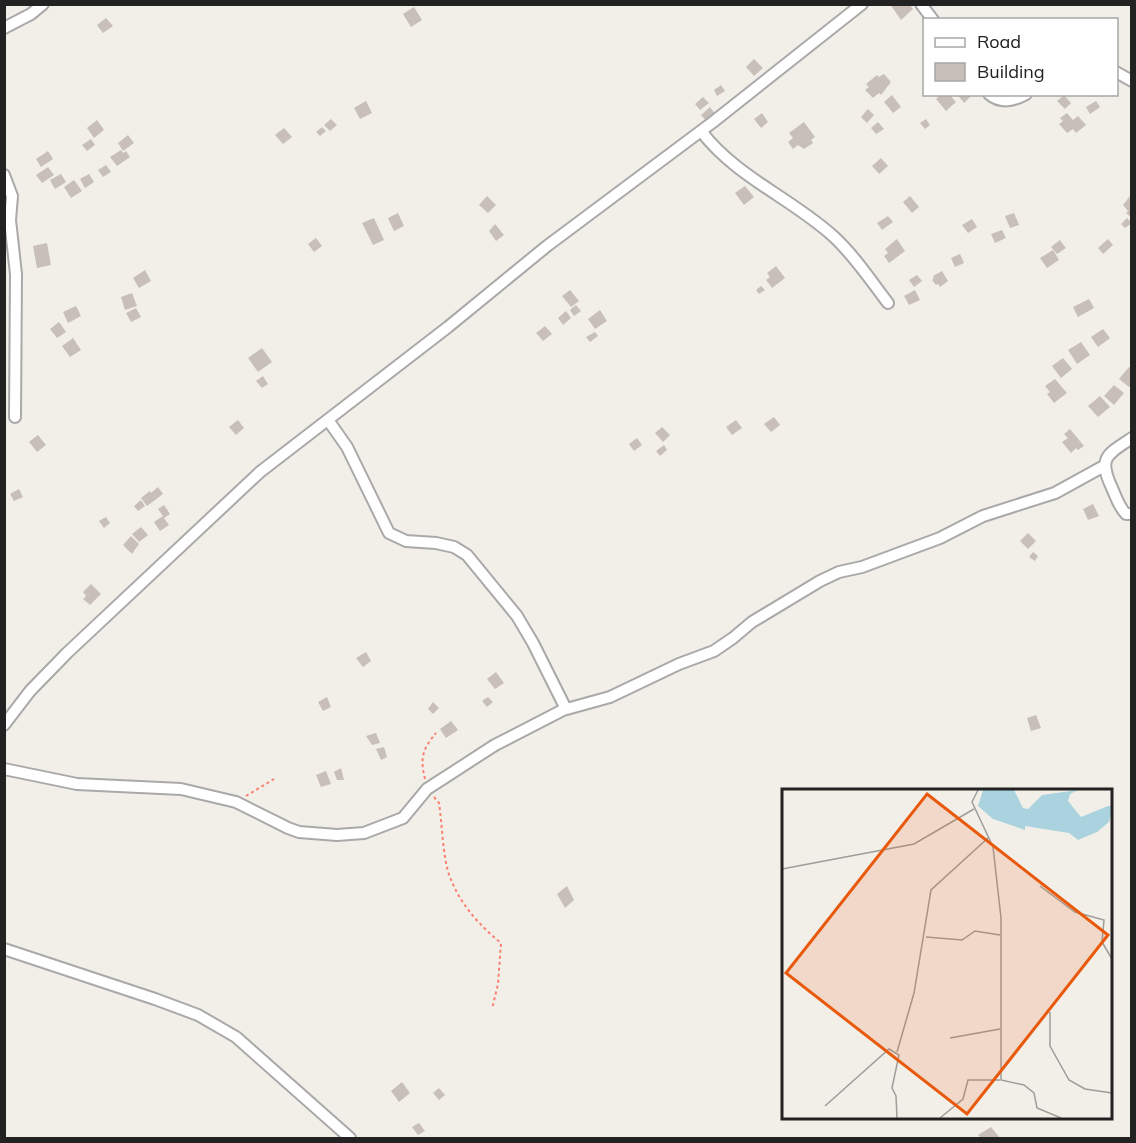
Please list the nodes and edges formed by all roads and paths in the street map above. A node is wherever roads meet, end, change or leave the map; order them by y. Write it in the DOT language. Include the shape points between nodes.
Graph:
graph roads {
  1 [pos="43,4"];
  2 [pos="862,4"];
  3 [pos="921,4"];
  4 [pos="932,18"];
  5 [pos="4,28"];
  6 [pos="1118,73"];
  7 [pos="1131,81"];
  8 [pos="992,96"];
  9 [pos="1020,96"];
  10 [pos="701,131"];
  11 [pos="4,175"];
  12 [pos="888,303"];
  13 [pos="15,417"];
  14 [pos="328,420"];
  15 [pos="1131,438"];
  16 [pos="1104,466"];
  17 [pos="1131,514"];
  18 [pos="566,709"];
  19 [pos="4,725"];
  20 [pos="436,733"];
  21 [pos="4,769"];
  22 [pos="274,779"];
  23 [pos="427,789"];
  24 [pos="236,802"];
  25 [pos="4,949"];
  26 [pos="492,1009"];
  27 [pos="350,1138"];
  1 -- 5 [label="street"];
  2 -- 10 [label="street"];
  3 -- 4 [label="street"];
  6 -- 7 [label="street"];
  8 -- 9 [label="street" via="1006,101"];
  10 -- 12 [label="street" via="734,166 834,237"];
  10 -- 14 [label="street" via="547,246"];
  11 -- 13 [label="street" via="12,196 10,220 16,274"];
  14 -- 18 [label="street" via="347,447 389,533 406,542 454,547 467,555 517,616"];
  14 -- 19 [label="street" via="260,472 111,610 30,691"];
  15 -- 16 [label="street" via="1108,455"];
  16 -- 17 [label="street" via="1120,506"];
  16 -- 18 [label="street" via="1055,493 983,516 940,538 830,576 752,622 714,651 610,697"];
  18 -- 23 [label="street" via="495,744"];
  20 -- 23 [label="path" via="425,746 421,762"];
  21 -- 24 [label="street" via="77,784 182,789"];
  22 -- 24 [label="path"];
  23 -- 24 [label="street" via="403,818 364,833 337,835 299,832"];
  23 -- 26 [label="path" via="439,803 449,876 463,903 501,943"];
  25 -- 27 [label="street" via="198,1015 236,1037"];
}
